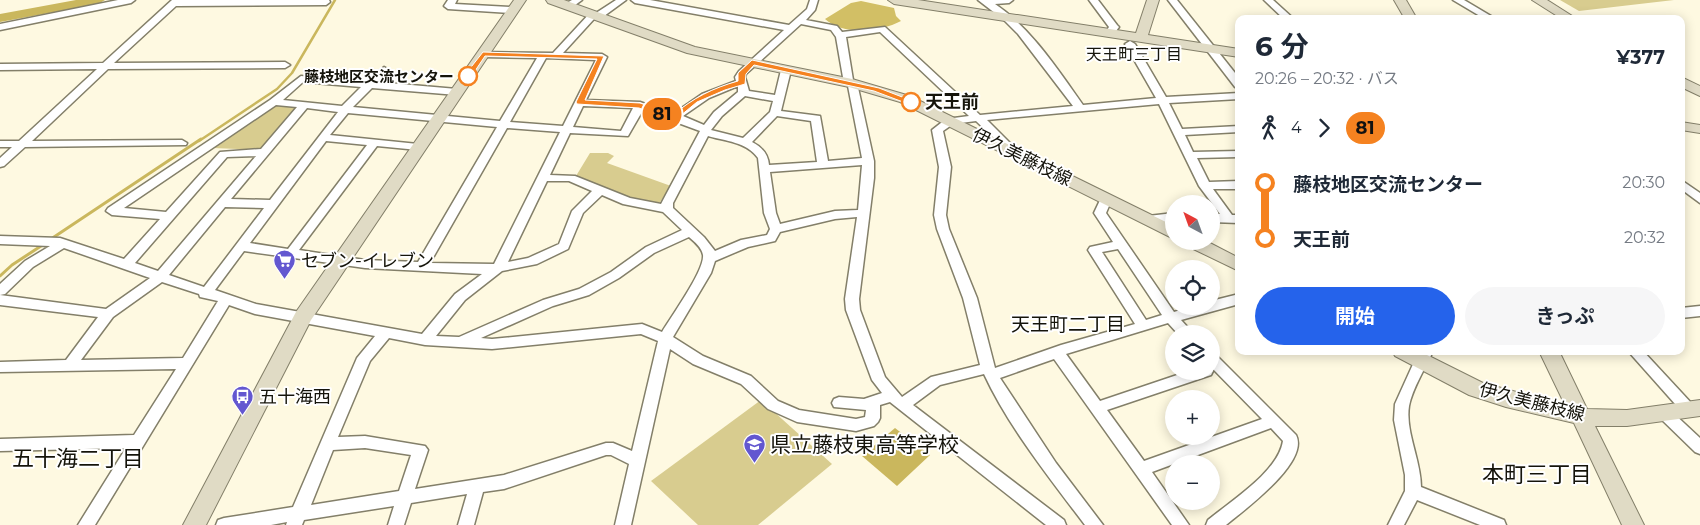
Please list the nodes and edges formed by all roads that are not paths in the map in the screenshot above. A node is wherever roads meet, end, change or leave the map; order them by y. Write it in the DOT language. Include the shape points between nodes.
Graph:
graph roads {
  1 [pos="131,0"];
  2 [pos="453,0"];
  3 [pos="552,0"];
  4 [pos="622,0"];
  5 [pos="635,0"];
  6 [pos="814,0"];
  7 [pos="894,0"];
  8 [pos="1009,0"];
  9 [pos="1093,0"];
  10 [pos="1153,0"];
  11 [pos="1172,0"];
  12 [pos="1268,0"];
  13 [pos="1400,0"];
  14 [pos="1457,0"];
  15 [pos="1538,0"];
  16 [pos="984,1"];
  17 [pos="175,2"];
  18 [pos="326,2"];
  19 [pos="573,3"];
  20 [pos="942,4"];
  21 [pos="516,5"];
  22 [pos="809,11"];
  23 [pos="1285,15"];
  24 [pos="1409,15"];
  25 [pos="1485,15"];
  26 [pos="1564,15"];
  27 [pos="595,16"];
  28 [pos="1004,17"];
  29 [pos="799,21"];
  30 [pos="813,24"];
  31 [pos="0,26"];
  32 [pos="791,28"];
  33 [pos="1110,33"];
  34 [pos="840,35"];
  35 [pos="1136,41"];
  36 [pos="1209,49"];
  37 [pos="1235,52"];
  38 [pos="483,54"];
  39 [pos="543,56"];
  40 [pos="555,56"];
  41 [pos="752,62"];
  42 [pos="285,65"];
  43 [pos="106,66"];
  44 [pos="0,67"];
  45 [pos="384,70"];
  46 [pos="786,70"];
  47 [pos="1235,80"];
  48 [pos="851,83"];
  49 [pos="1685,83"];
  50 [pos="370,85"];
  51 [pos="742,88"];
  52 [pos="457,92"];
  53 [pos="1700,92"];
  54 [pos="1235,96"];
  55 [pos="780,99"];
  56 [pos="1163,101"];
  57 [pos="274,102"];
  58 [pos="580,102"];
  59 [pos="304,105"];
  60 [pos="640,105"];
  61 [pos="1079,108"];
  62 [pos="345,109"];
  63 [pos="775,113"];
  64 [pos="676,117"];
  65 [pos="978,118"];
  66 [pos="439,119"];
  67 [pos="950,121"];
  68 [pos="502,124"];
  69 [pos="1685,127"];
  70 [pos="1235,129"];
  71 [pos="1700,129"];
  72 [pos="567,130"];
  73 [pos="705,131"];
  74 [pos="1179,132"];
  75 [pos="323,138"];
  76 [pos="182,143"];
  77 [pos="374,143"];
  78 [pos="744,143"];
  79 [pos="0,144"];
  80 [pos="21,144"];
  81 [pos="418,147"];
  82 [pos="1001,147"];
  83 [pos="264,152"];
  84 [pos="1191,154"];
  85 [pos="1235,154"];
  86 [pos="868,161"];
  87 [pos="0,164"];
  88 [pos="823,165"];
  89 [pos="765,170"];
  90 [pos="543,178"];
  91 [pos="1235,185"];
  92 [pos="1205,186"];
  93 [pos="1685,186"];
  94 [pos="600,190"];
  95 [pos="1106,199"];
  96 [pos="1700,199"];
  97 [pos="222,203"];
  98 [pos="273,204"];
  99 [pos="667,209"];
  100 [pos="864,213"];
  101 [pos="170,216"];
  102 [pos="1165,218"];
  103 [pos="1220,218"];
  104 [pos="1234,219"];
  105 [pos="1148,220"];
  106 [pos="1165,228"];
  107 [pos="776,229"];
  108 [pos="689,230"];
  109 [pos="0,240"];
  110 [pos="62,243"];
  111 [pos="1120,244"];
  112 [pos="241,246"];
  113 [pos="1209,250"];
  114 [pos="290,254"];
  115 [pos="710,258"];
  116 [pos="339,261"];
  117 [pos="1235,263"];
  118 [pos="126,264"];
  119 [pos="421,267"];
  120 [pos="496,268"];
  121 [pos="160,277"];
  122 [pos="0,292"];
  123 [pos="205,294"];
  124 [pos="0,300"];
  125 [pos="226,300"];
  126 [pos="1235,300"];
  127 [pos="1220,304"];
  128 [pos="1700,311"];
  129 [pos="1685,313"];
  130 [pos="108,314"];
  131 [pos="1181,315"];
  132 [pos="303,317"];
  133 [pos="1171,318"];
  134 [pos="1178,325"];
  135 [pos="1143,326"];
  136 [pos="386,333"];
  137 [pos="664,339"];
  138 [pos="425,340"];
  139 [pos="461,343"];
  140 [pos="1057,352"];
  141 [pos="1551,355"];
  142 [pos="1639,355"];
  143 [pos="1424,357"];
  144 [pos="187,363"];
  145 [pos="70,365"];
  146 [pos="0,367"];
  147 [pos="990,371"];
  148 [pos="1220,374"];
  149 [pos="1176,380"];
  150 [pos="897,401"];
  151 [pos="838,402"];
  152 [pos="873,403"];
  153 [pos="1097,408"];
  154 [pos="1695,409"];
  155 [pos="1665,414"];
  156 [pos="1581,417"];
  157 [pos="1273,421"];
  158 [pos="138,441"];
  159 [pos="0,444"];
  160 [pos="328,444"];
  161 [pos="1700,448"];
  162 [pos="637,461"];
  163 [pos="1141,469"];
  164 [pos="477,486"];
  165 [pos="1413,491"];
  166 [pos="405,497"];
  167 [pos="297,519"];
  168 [pos="1473,521"];
  169 [pos="86,525"];
  170 [pos="194,525"];
  171 [pos="224,525"];
  172 [pos="396,525"];
  173 [pos="466,525"];
  174 [pos="623,525"];
  175 [pos="1058,525"];
  176 [pos="1095,525"];
  177 [pos="1181,525"];
  178 [pos="1214,525"];
  179 [pos="1396,525"];
  180 [pos="1498,525"];
  181 [pos="1633,525"];
  1 -- 31 [label="street"];
  2 -- 21 [label="street" via="448,6"];
  3 -- 19 [label="main road, 伊久美藤枝線"];
  4 -- 27 [label="street"];
  5 -- 32 [label="street"];
  6 -- 22 [label="street"];
  7 -- 20 [label="main road"];
  8 -- 16 [label="street"];
  9 -- 33 [label="street" via="1114,27"];
  10 -- 35 [label="main road"];
  11 -- 36 [label="street"];
  12 -- 23 [label="street"];
  13 -- 24 [label="main road"];
  14 -- 25 [label="street"];
  15 -- 26 [label="main road"];
  16 -- 28 [label="street"];
  17 -- 18 [label="street"];
  17 -- 43 [label="street"];
  19 -- 27 [label="main road, 伊久美藤枝線"];
  20 -- 28 [label="main road"];
  21 -- 38 [label="main road"];
  22 -- 29 [label="street"];
  22 -- 30 [label="street"];
  27 -- 40 [label="street"];
  27 -- 41 [label="main road, 伊久美藤枝線" via="670,44"];
  28 -- 33 [label="main road"];
  28 -- 61 [label="street" via="1047,62"];
  29 -- 30 [label="street"];
  29 -- 32 [label="street"];
  30 -- 34 [label="street" via="834,28"];
  32 -- 41 [label="street"];
  33 -- 35 [label="main road"];
  34 -- 48 [label="street"];
  34 -- 65 [label="street" via="882,29"];
  35 -- 36 [label="main road"];
  35 -- 56 [label="street"];
  36 -- 37 [label="main road"];
  36 -- 47 [label="street"];
  38 -- 39 [label="street"];
  38 -- 52 [label="main road"];
  39 -- 40 [label="street"];
  39 -- 68 [label="street"];
  40 -- 58 [label="street" via="602,57"];
  41 -- 46 [label="main road, 伊久美藤枝線"];
  41 -- 51 [label="street" via="742,73"];
  42 -- 43 [label="street"];
  43 -- 44 [label="street"];
  43 -- 80 [label="street"];
  45 -- 50 [label="street"];
  46 -- 48 [label="main road, 伊久美藤枝線"];
  46 -- 55 [label="street"];
  48 -- 67 [label="main road, 伊久美藤枝線" via="905,99"];
  48 -- 86 [label="street"];
  49 -- 53 [label="main road"];
  50 -- 52 [label="street"];
  50 -- 57 [label="street" via="301,79"];
  50 -- 62 [label="street"];
  51 -- 55 [label="street"];
  51 -- 64 [label="street" via="722,88 694,101"];
  51 -- 73 [label="street"];
  52 -- 66 [label="main road"];
  54 -- 56 [label="street"];
  55 -- 63 [label="street"];
  56 -- 61 [label="street"];
  56 -- 74 [label="street"];
  57 -- 59 [label="street"];
  57 -- 101 [label="street" via="112,211"];
  58 -- 60 [label="street"];
  58 -- 72 [label="street"];
  59 -- 62 [label="street"];
  59 -- 83 [label="street"];
  60 -- 64 [label="street"];
  60 -- 72 [label="street" via="624,134"];
  61 -- 65 [label="street"];
  62 -- 66 [label="street"];
  62 -- 75 [label="street"];
  63 -- 78 [label="street"];
  63 -- 88 [label="street" via="816,118"];
  64 -- 73 [label="street"];
  65 -- 67 [label="street"];
  65 -- 82 [label="street" via="1005,143"];
  66 -- 68 [label="street"];
  66 -- 81 [label="main road"];
  67 -- 82 [label="main road, 伊久美藤枝線"];
  67 -- 147 [label="street" via="937,130 945,167 940,215 970,298"];
  68 -- 72 [label="street"];
  68 -- 119 [label="street"];
  69 -- 71 [label="main road"];
  70 -- 74 [label="street"];
  72 -- 90 [label="street"];
  73 -- 78 [label="street"];
  73 -- 99 [label="street" via="667,203"];
  74 -- 84 [label="street"];
  75 -- 77 [label="street"];
  75 -- 98 [label="street"];
  76 -- 80 [label="street"];
  77 -- 81 [label="street"];
  77 -- 114 [label="street"];
  78 -- 89 [label="street" via="760,152"];
  79 -- 80 [label="street"];
  80 -- 87 [label="street"];
  81 -- 116 [label="main road"];
  82 -- 95 [label="main road, 伊久美藤枝線"];
  83 -- 97 [label="street"];
  83 -- 101 [label="street" via="224,154"];
  84 -- 85 [label="street"];
  84 -- 92 [label="street"];
  86 -- 88 [label="street"];
  86 -- 100 [label="street"];
  88 -- 89 [label="street"];
  89 -- 107 [label="street" via="770,213"];
  90 -- 94 [label="street" via="571,178"];
  90 -- 120 [label="street"];
  91 -- 92 [label="street"];
  92 -- 104 [label="street"];
  93 -- 96 [label="street"];
  94 -- 99 [label="street" via="627,201"];
  94 -- 120 [label="street" via="578,211 564,246 531,261"];
  95 -- 105 [label="main road, 伊久美藤枝線"];
  95 -- 111 [label="street" via="1100,213"];
  97 -- 98 [label="street"];
  97 -- 121 [label="street"];
  98 -- 112 [label="street"];
  99 -- 108 [label="street"];
  100 -- 107 [label="street" via="835,215"];
  100 -- 150 [label="street" via="853,310 879,380"];
  101 -- 118 [label="street"];
  102 -- 105 [label="street"];
  103 -- 104 [label="street"];
  105 -- 106 [label="main road, 伊久美藤枝線"];
  107 -- 115 [label="street" via="772,238 745,243"];
  108 -- 115 [label="street" via="708,249"];
  108 -- 139 [label="street" via="683,236 650,250 584,292 511,318"];
  109 -- 110 [label="street"];
  110 -- 118 [label="street"];
  110 -- 122 [label="street" via="29,264"];
  111 -- 133 [label="street"];
  111 -- 135 [label="street" via="1094,250"];
  112 -- 114 [label="street"];
  112 -- 123 [label="street"];
  113 -- 117 [label="main road"];
  114 -- 116 [label="street"];
  115 -- 137 [label="street" via="705,273"];
  116 -- 119 [label="street"];
  116 -- 132 [label="main road"];
  118 -- 121 [label="street"];
  119 -- 120 [label="street"];
  120 -- 138 [label="street" via="460,297"];
  121 -- 123 [label="street"];
  121 -- 130 [label="street"];
  123 -- 125 [label="street"];
  124 -- 130 [label="street"];
  125 -- 132 [label="street" via="255,309"];
  125 -- 144 [label="street"];
  126 -- 127 [label="street"];
  128 -- 129 [label="street"];
  130 -- 145 [label="street"];
  131 -- 133 [label="street"];
  132 -- 136 [label="street"];
  132 -- 170 [label="main road"];
  133 -- 134 [label="street"];
  133 -- 135 [label="street"];
  135 -- 140 [label="street"];
  136 -- 138 [label="street"];
  136 -- 160 [label="street" via="364,358"];
  137 -- 139 [label="street" via="642,329 529,341"];
  137 -- 152 [label="street" via="698,360 746,380 773,405 797,416 856,425 873,418"];
  137 -- 162 [label="street"];
  138 -- 139 [label="street"];
  140 -- 147 [label="street"];
  140 -- 153 [label="street"];
  141 -- 156 [label="main road"];
  142 -- 154 [label="street"];
  143 -- 156 [label="main road, 伊久美藤枝線" via="1476,389"];
  143 -- 165 [label="street" via="1401,412"];
  144 -- 145 [label="street"];
  144 -- 158 [label="street"];
  145 -- 146 [label="street"];
  147 -- 150 [label="street" via="936,381"];
  147 -- 176 [label="street" via="1051,468"];
  148 -- 157 [label="street"];
  149 -- 153 [label="street"];
  150 -- 152 [label="street"];
  150 -- 175 [label="street"];
  151 -- 152 [label="street" via="853,405"];
  153 -- 163 [label="street"];
  154 -- 155 [label="main road, 伊久美藤枝線"];
  155 -- 156 [label="main road, 伊久美藤枝線" via="1627,418"];
  155 -- 161 [label="street"];
  156 -- 181 [label="main road"];
  157 -- 163 [label="street"];
  157 -- 178 [label="street" via="1291,439 1286,458"];
  158 -- 159 [label="street"];
  158 -- 169 [label="street"];
  160 -- 166 [label="street" via="365,442 420,450"];
  160 -- 167 [label="street"];
  162 -- 164 [label="street" via="613,449 606,449 525,477"];
  162 -- 174 [label="street"];
  163 -- 177 [label="street"];
  164 -- 166 [label="street"];
  164 -- 173 [label="street"];
  165 -- 168 [label="street"];
  165 -- 179 [label="street"];
  166 -- 167 [label="street"];
  166 -- 172 [label="street"];
  167 -- 171 [label="street"];
  168 -- 180 [label="street"];
}
